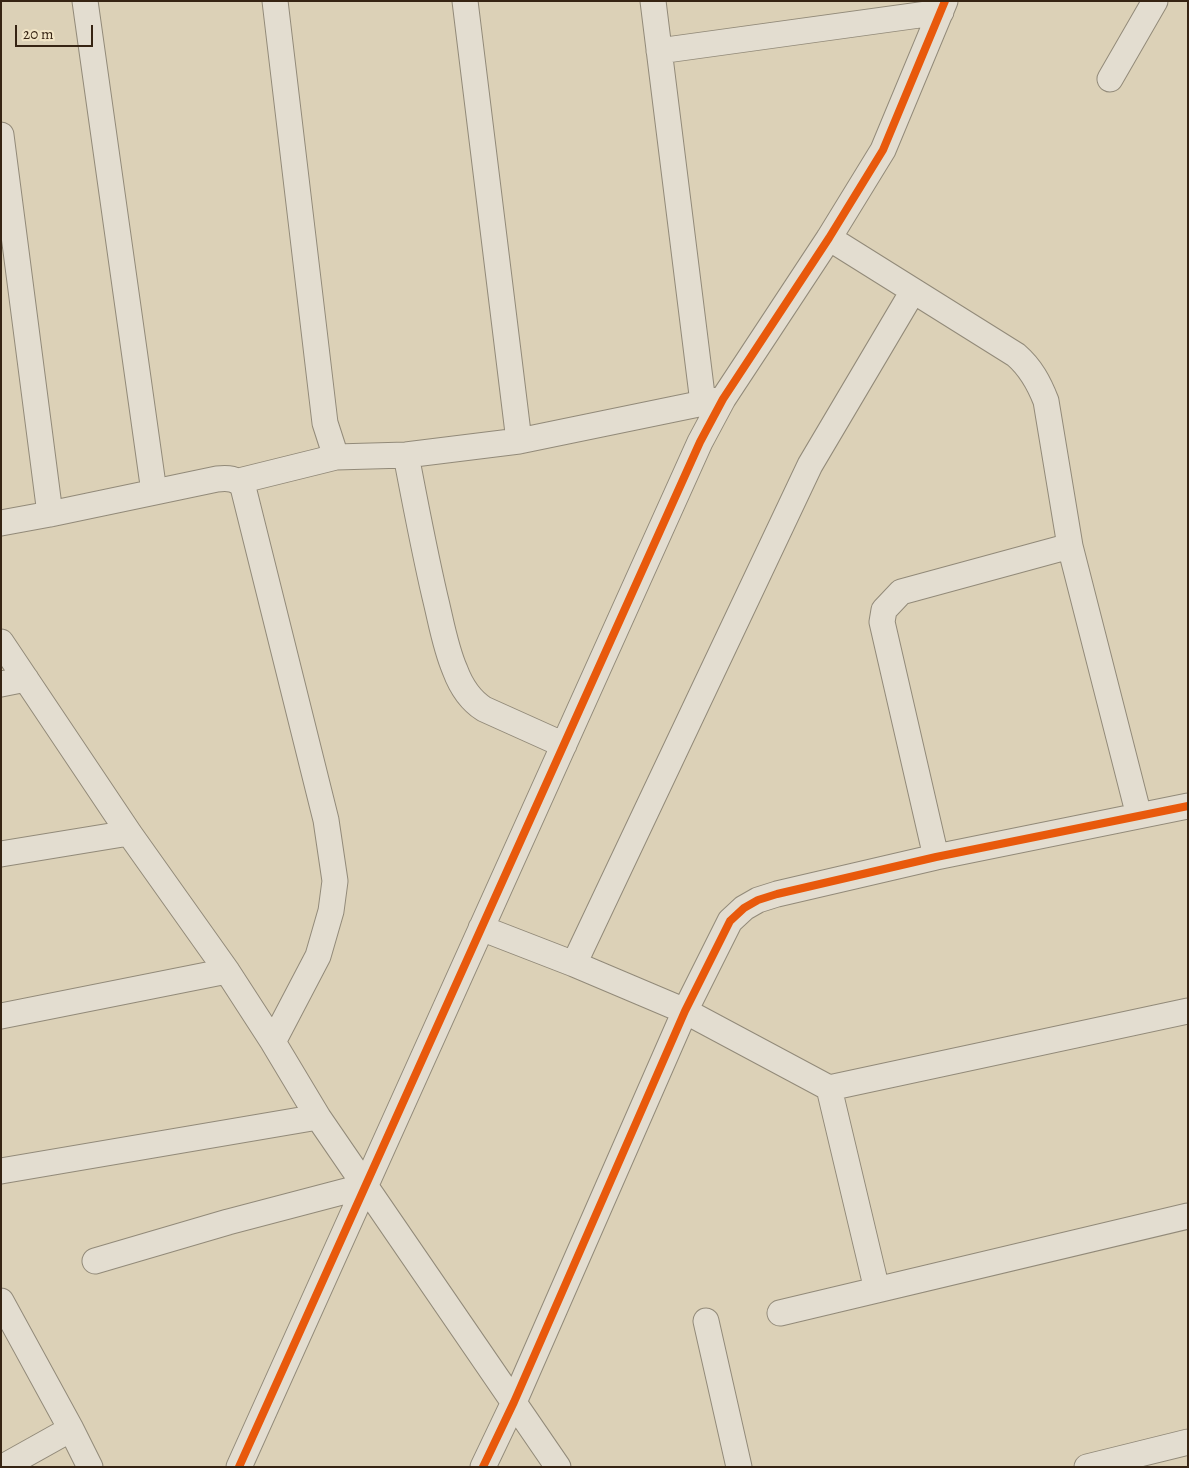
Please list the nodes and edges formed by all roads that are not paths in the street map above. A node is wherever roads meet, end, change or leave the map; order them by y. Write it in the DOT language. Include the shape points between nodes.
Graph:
graph roads {
  1 [pos="84,1"];
  2 [pos="275,1"];
  3 [pos="466,1"];
  4 [pos="654,1"];
  5 [pos="1154,1"];
  6 [pos="943,6"];
  7 [pos="659,51"];
  8 [pos="1110,79"];
  9 [pos="1,135"];
  10 [pos="829,238"];
  11 [pos="913,291"];
  12 [pos="713,401"];
  13 [pos="519,441"];
  14 [pos="406,455"];
  15 [pos="336,457"];
  16 [pos="239,481"];
  17 [pos="154,492"];
  18 [pos="50,514"];
  19 [pos="1,523"];
  20 [pos="1070,546"];
  21 [pos="1,642"];
  22 [pos="26,679"];
  23 [pos="1,684"];
  24 [pos="564,745"];
  25 [pos="1188,806"];
  26 [pos="1139,816"];
  27 [pos="129,833"];
  28 [pos="1,854"];
  29 [pos="936,858"];
  30 [pos="481,928"];
  31 [pos="574,964"];
  32 [pos="227,971"];
  33 [pos="1188,1010"];
  34 [pos="685,1011"];
  35 [pos="1,1016"];
  36 [pos="273,1042"];
  37 [pos="829,1088"];
  38 [pos="318,1117"];
  39 [pos="1,1171"];
  40 [pos="365,1186"];
  41 [pos="1188,1216"];
  42 [pos="94,1261"];
  43 [pos="877,1290"];
  44 [pos="1,1302"];
  45 [pos="780,1313"];
  46 [pos="706,1321"];
  47 [pos="514,1402"];
  48 [pos="70,1429"];
  49 [pos="1188,1442"];
  50 [pos="3,1467"];
  51 [pos="90,1467"];
  52 [pos="239,1467"];
  53 [pos="484,1467"];
  54 [pos="558,1467"];
  55 [pos="739,1467"];
  56 [pos="1087,1467"];
  1 -- 17 [label="street"];
  2 -- 15 [label="street" via="325,423"];
  3 -- 13 [label="street"];
  4 -- 7 [label="street"];
  5 -- 8 [label="street"];
  6 -- 7 [label="street"];
  6 -- 10 [label="street" via="883,150"];
  7 -- 12 [label="street"];
  9 -- 18 [label="street"];
  10 -- 11 [label="street"];
  10 -- 12 [label="street"];
  11 -- 20 [label="street" via="1016,355 1038,381 1046,401"];
  11 -- 31 [label="street" via="810,465"];
  12 -- 13 [label="street"];
  12 -- 24 [label="street" via="700,442"];
  13 -- 14 [label="street"];
  14 -- 15 [label="street"];
  14 -- 24 [label="street" via="444,637 465,690 484,709"];
  15 -- 16 [label="street"];
  16 -- 17 [label="street" via="217,479"];
  16 -- 36 [label="street" via="326,820 335,881 331,911 318,956"];
  17 -- 18 [label="street"];
  18 -- 19 [label="street"];
  20 -- 26 [label="street"];
  20 -- 29 [label="street" via="901,592 884,610 882,622"];
  21 -- 22 [label="street"];
  22 -- 23 [label="street"];
  22 -- 27 [label="street"];
  24 -- 30 [label="street"];
  25 -- 26 [label="street"];
  26 -- 29 [label="street"];
  27 -- 28 [label="street"];
  27 -- 32 [label="street"];
  29 -- 34 [label="street" via="776,894 744,908 730,921"];
  30 -- 31 [label="street"];
  30 -- 40 [label="street"];
  31 -- 34 [label="street"];
  32 -- 35 [label="street"];
  32 -- 36 [label="street"];
  33 -- 37 [label="street"];
  34 -- 37 [label="street"];
  34 -- 47 [label="street"];
  36 -- 38 [label="street"];
  37 -- 43 [label="street"];
  38 -- 39 [label="street"];
  38 -- 40 [label="street"];
  40 -- 42 [label="street"];
  40 -- 47 [label="street"];
  40 -- 52 [label="street"];
  41 -- 43 [label="street"];
  43 -- 45 [label="street"];
  44 -- 48 [label="street"];
  46 -- 55 [label="street"];
  47 -- 53 [label="street"];
  47 -- 54 [label="street"];
  48 -- 50 [label="street"];
  48 -- 51 [label="street"];
  49 -- 56 [label="street"];
}
